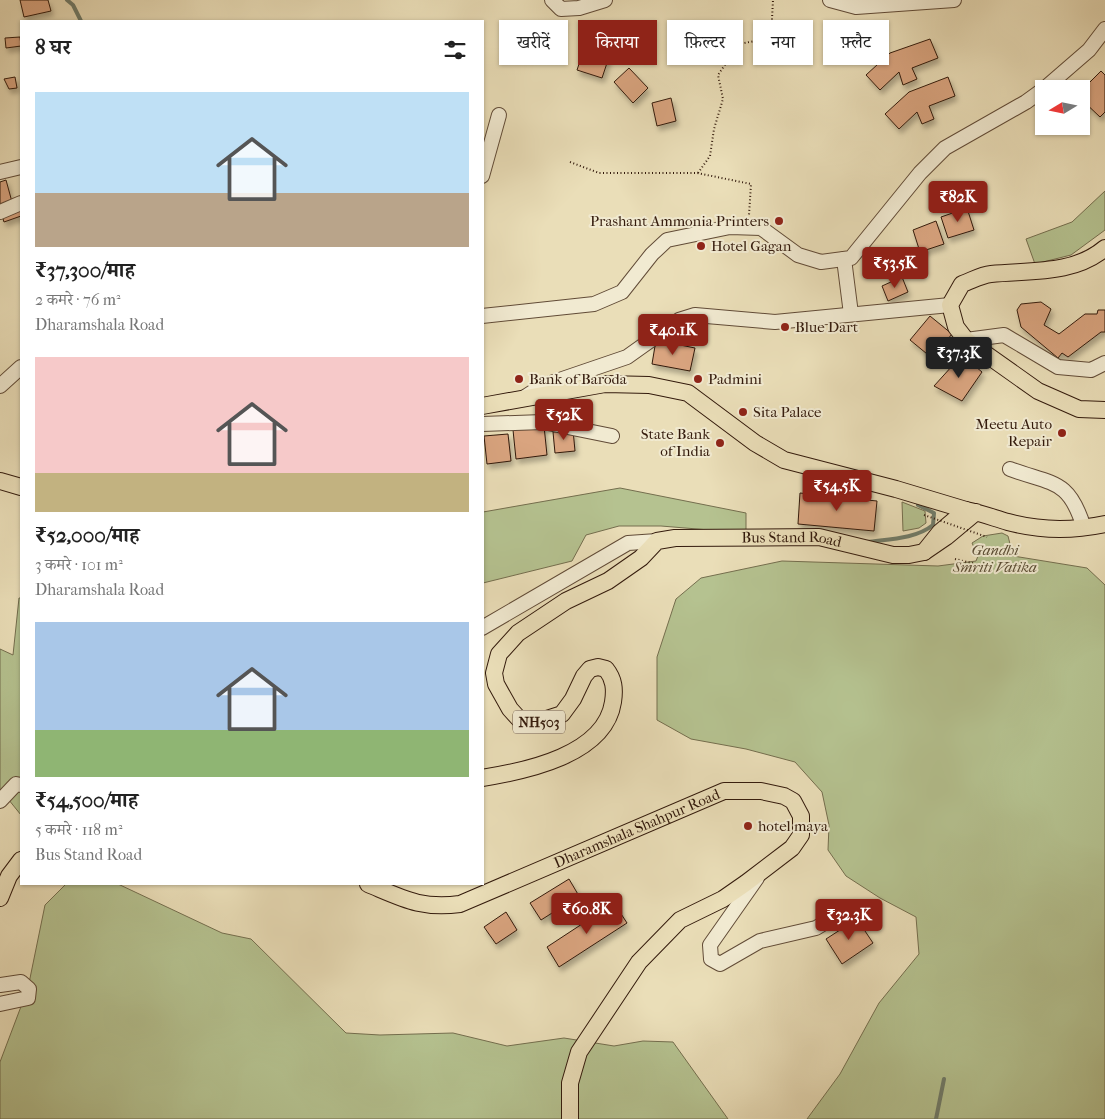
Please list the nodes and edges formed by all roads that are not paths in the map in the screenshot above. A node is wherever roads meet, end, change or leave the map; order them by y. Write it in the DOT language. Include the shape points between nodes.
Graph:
graph roads {
  1 [pos="552,0"];
  2 [pos="605,0"];
  3 [pos="830,0"];
  4 [pos="954,0"];
  5 [pos="1105,29"];
  6 [pos="1054,80"];
  7 [pos="1035,96"];
  8 [pos="499,115"];
  9 [pos="20,168"];
  10 [pos="484,169"];
  11 [pos="0,172"];
  12 [pos="20,203"];
  13 [pos="0,212"];
  14 [pos="1105,248"];
  15 [pos="844,259"];
  16 [pos="950,305"];
  17 [pos="851,314"];
  18 [pos="484,316"];
  19 [pos="966,340"];
  20 [pos="1105,363"];
  21 [pos="20,368"];
  22 [pos="0,386"];
  23 [pos="524,397"];
  24 [pos="484,406"];
  25 [pos="1105,410"];
  26 [pos="484,424"];
  27 [pos="612,436"];
  28 [pos="1010,469"];
  29 [pos="0,481"];
  30 [pos="20,487"];
  31 [pos="971,511"];
  32 [pos="1105,524"];
  33 [pos="1084,528"];
  34 [pos="657,541"];
  35 [pos="484,627"];
  36 [pos="484,778"];
  37 [pos="20,785"];
  38 [pos="0,801"];
  39 [pos="20,861"];
  40 [pos="761,872"];
  41 [pos="370,885"];
  42 [pos="0,898"];
  43 [pos="826,922"];
  44 [pos="0,985"];
  45 [pos="0,1004"];
  46 [pos="570,1119"];
  1 -- 2 [label="street" via="561,9 580,8"];
  3 -- 4 [label="street" via="856,7"];
  5 -- 6 [label="street" via="1089,50"];
  7 -- 15 [label="street" via="945,148 920,173 851,258"];
  8 -- 10 [label="street"];
  9 -- 11 [label="street"];
  12 -- 13 [label="street"];
  14 -- 16 [label="main road" via="1093,259 1043,272 989,274 962,284"];
  15 -- 17 [label="street"];
  15 -- 18 [label="street" via="821,262 798,255 761,228 730,227 667,240 622,292 594,304"];
  16 -- 17 [label="street"];
  16 -- 19 [label="main road" via="956,327"];
  17 -- 23 [label="street" via="775,322 695,314 679,320 627,357 542,386"];
  19 -- 20 [label="street" via="1004,335 1058,367 1091,370"];
  19 -- 25 [label="main road" via="1038,390 1079,409"];
  21 -- 22 [label="street"];
  23 -- 24 [label="main road"];
  23 -- 31 [label="main road" via="605,384 649,384 688,394 784,460"];
  26 -- 27 [label="street" via="543,422"];
  28 -- 33 [label="street" via="1057,484 1067,491 1078,508"];
  29 -- 30 [label="main road"];
  31 -- 33 [label="main road" via="1046,529"];
  31 -- 34 [label="main road, Bus Stand Road" via="946,537 924,552 909,555 819,536"];
  32 -- 33 [label="main road"];
  34 -- 35 [label="street" via="628,543"];
  34 -- 36 [label="main road, NH503" via="642,558 608,581 566,601 518,633 499,654 494,673 496,684 520,720 548,720 562,714 587,672 598,667 606,669 613,682 612,706 606,721 585,746 508,774"];
  37 -- 38 [label="street" via="16,784"];
  39 -- 42 [label="main road" via="9,876"];
  40 -- 41 [label="main road, Dharamshala Shahpur Road" via="797,843 802,835 801,816 793,801 784,796 739,789 724,791 460,904 437,907 411,903"];
  40 -- 43 [label="street" via="710,945 711,959 720,964 760,942 816,928"];
  40 -- 46 [label="main road, Dharamshala Shahpur Road" via="723,899 680,920 639,962 579,1052 570,1083"];
  44 -- 45 [label="street" via="20,982 29,989 28,998"];
}
